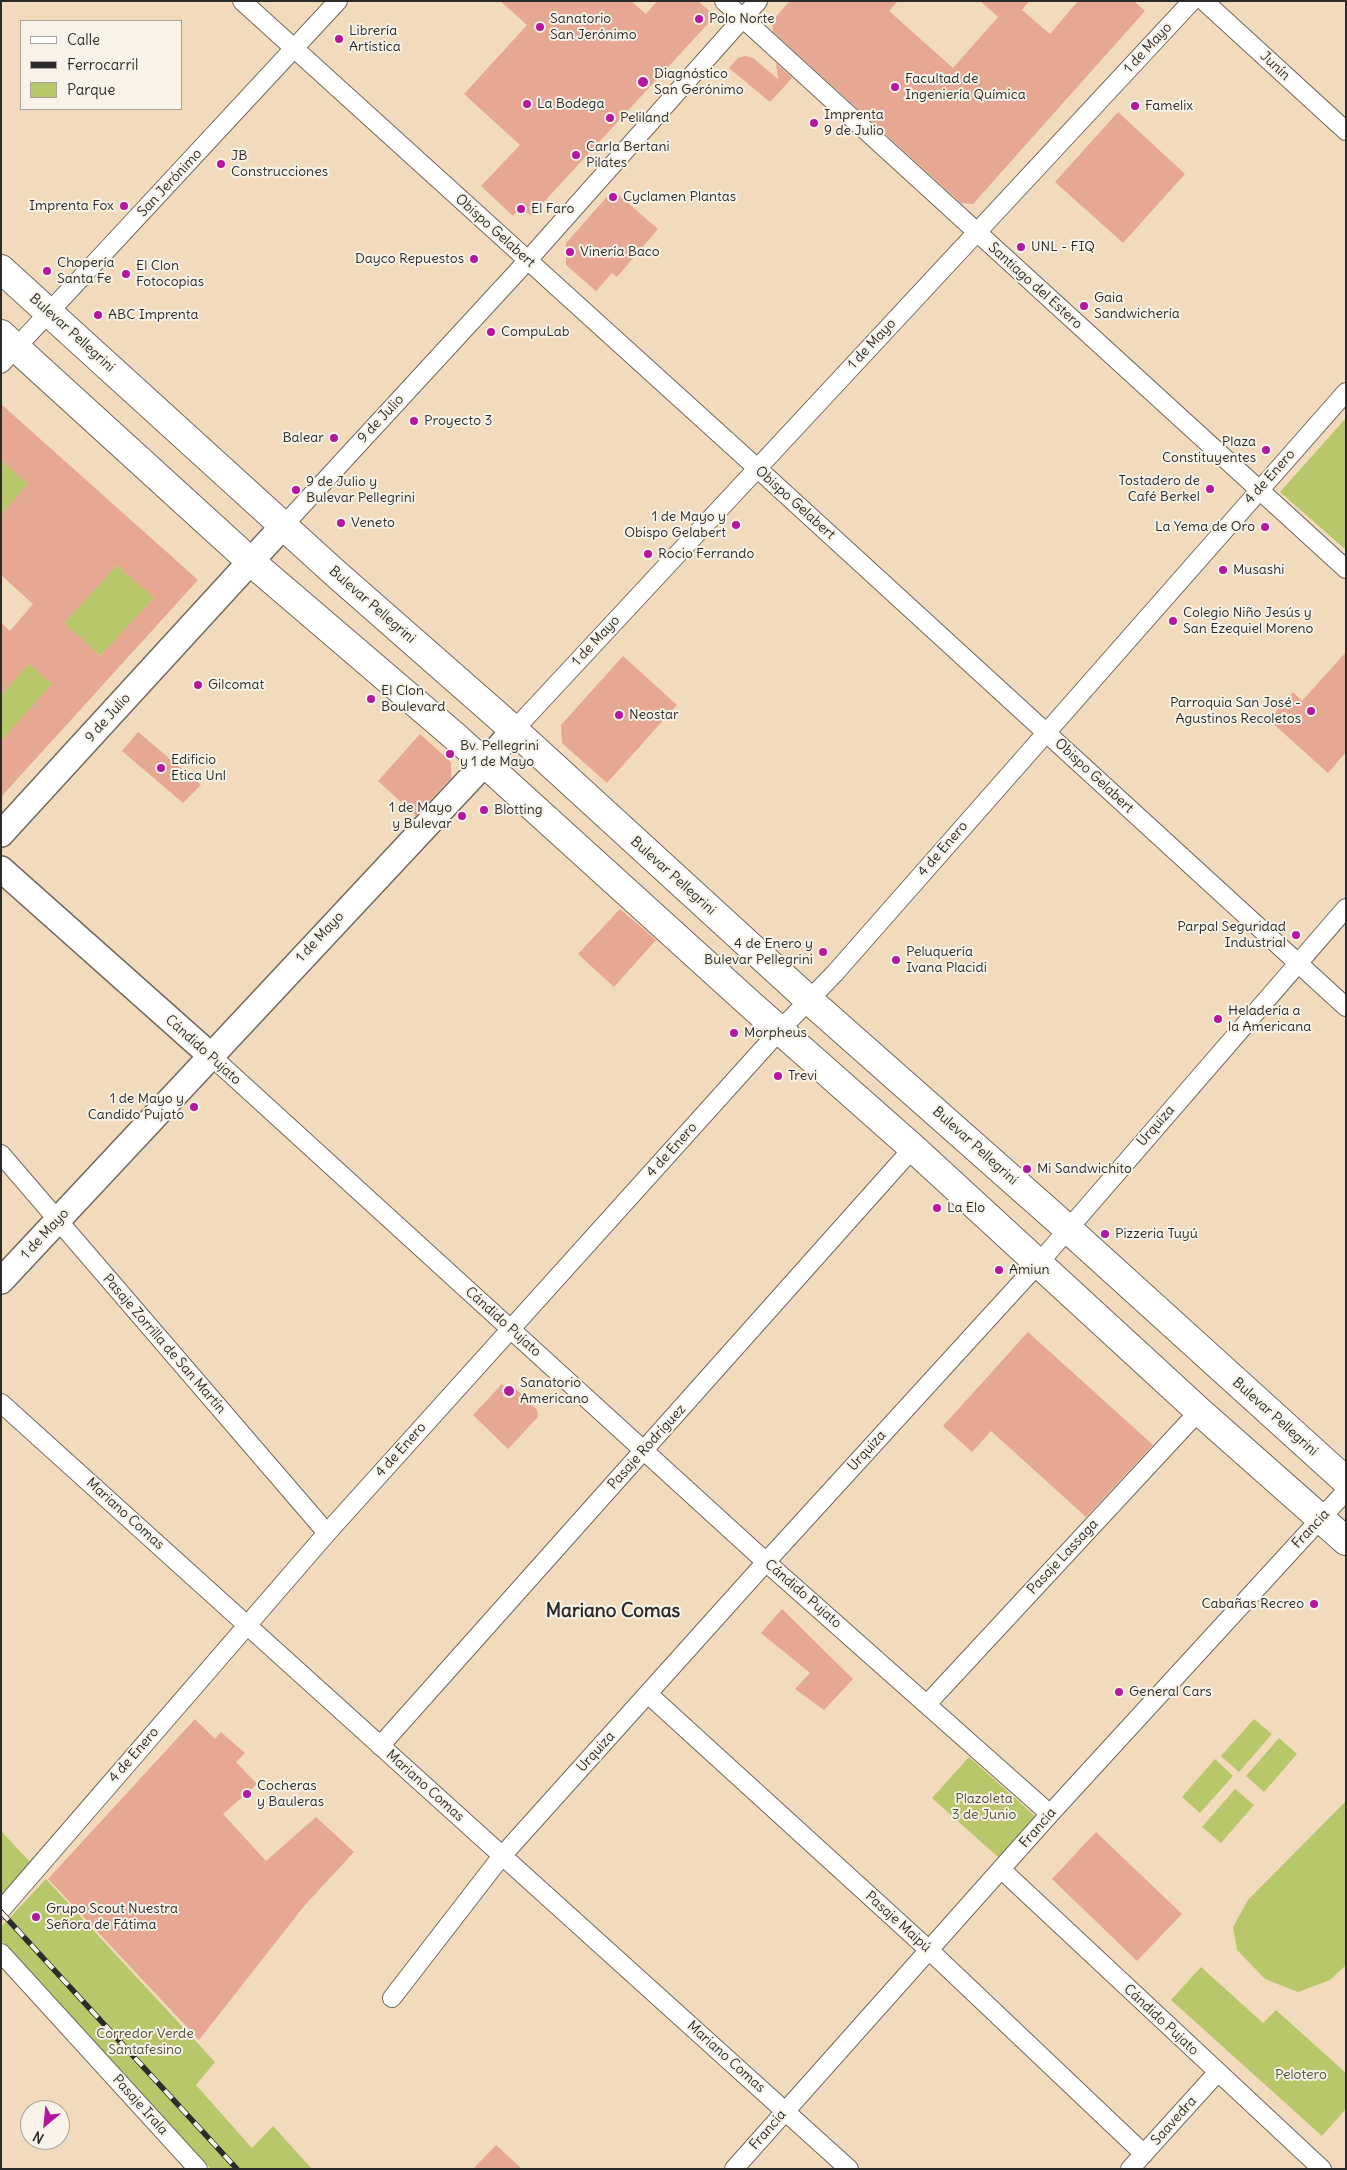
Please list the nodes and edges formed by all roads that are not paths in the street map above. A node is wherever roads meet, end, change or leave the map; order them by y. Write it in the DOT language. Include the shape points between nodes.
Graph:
graph roads {
  1 [pos="242,1"];
  2 [pos="338,1"];
  3 [pos="724,1"];
  4 [pos="758,1"];
  5 [pos="1192,1"];
  6 [pos="1204,1"];
  7 [pos="743,18"];
  8 [pos="295,49"];
  9 [pos="1346,132"];
  10 [pos="977,233"];
  11 [pos="528,260"];
  12 [pos="1,269"];
  13 [pos="49,311"];
  14 [pos="6,349"];
  15 [pos="1346,392"];
  16 [pos="757,468"];
  17 [pos="1258,489"];
  18 [pos="284,525"];
  19 [pos="250,561"];
  20 [pos="1346,569"];
  21 [pos="514,730"];
  22 [pos="1046,731"];
  23 [pos="484,764"];
  24 [pos="1,834"];
  25 [pos="1,869"];
  26 [pos="1346,908"];
  27 [pos="1297,963"];
  28 [pos="809,1000"];
  29 [pos="1346,1006"];
  30 [pos="781,1029"];
  31 [pos="210,1056"];
  32 [pos="913,1148"];
  33 [pos="1,1154"];
  34 [pos="58,1221"];
  35 [pos="1068,1229"];
  36 [pos="1038,1264"];
  37 [pos="1,1281"];
  38 [pos="510,1329"];
  39 [pos="1,1403"];
  40 [pos="1199,1411"];
  41 [pos="644,1450"];
  42 [pos="1346,1481"];
  43 [pos="1346,1491"];
  44 [pos="1321,1518"];
  45 [pos="327,1533"];
  46 [pos="1346,1541"];
  47 [pos="766,1562"];
  48 [pos="247,1623"];
  49 [pos="648,1694"];
  50 [pos="928,1703"];
  51 [pos="380,1746"];
  52 [pos="1050,1814"];
  53 [pos="501,1857"];
  54 [pos="1002,1870"];
  55 [pos="1,1910"];
  56 [pos="929,1950"];
  57 [pos="1,1952"];
  58 [pos="392,1998"];
  59 [pos="1217,2073"];
  60 [pos="785,2110"];
  61 [pos="1144,2154"];
  62 [pos="198,2169"];
  63 [pos="734,2169"];
  64 [pos="849,2169"];
  65 [pos="1130,2169"];
  66 [pos="1322,2169"];
  1 -- 8 [label="street, Obispo Gelabert"];
  2 -- 8 [label="street, San Jerónimo"];
  3 -- 7 [label="street, Santiago del Estero"];
  4 -- 7 [label="street, 9 de Julio"];
  5 -- 10 [label="street, 1 de Mayo"];
  6 -- 9 [label="street, Junín"];
  7 -- 10 [label="street, Santiago del Estero"];
  7 -- 11 [label="street, 9 de Julio"];
  8 -- 11 [label="street, Obispo Gelabert"];
  8 -- 13 [label="street, San Jerónimo"];
  10 -- 16 [label="street, 1 de Mayo"];
  10 -- 17 [label="street, Santiago del Estero"];
  11 -- 16 [label="street, Obispo Gelabert"];
  11 -- 18 [label="street, 9 de Julio"];
  12 -- 13 [label="main road, Bulevar Pellegrini"];
  13 -- 14 [label="street, San Jerónimo"];
  13 -- 18 [label="main road, Bulevar Pellegrini"];
  14 -- 19 [label="main road"];
  15 -- 17 [label="street, 4 de Enero"];
  16 -- 21 [label="street, 1 de Mayo"];
  16 -- 22 [label="street, Obispo Gelabert"];
  17 -- 20 [label="street, Santiago del Estero"];
  17 -- 22 [label="street, 4 de Enero"];
  18 -- 19 [label="main road, 9 de Julio"];
  18 -- 21 [label="main road, Bulevar Pellegrini"];
  19 -- 23 [label="main road"];
  19 -- 24 [label="main road, 9 de Julio"];
  21 -- 23 [label="main road, 1 de Mayo"];
  21 -- 28 [label="main road, Bulevar Pellegrini"];
  22 -- 27 [label="street, Obispo Gelabert"];
  22 -- 28 [label="street, 4 de Enero"];
  23 -- 30 [label="main road"];
  23 -- 31 [label="main road, 1 de Mayo"];
  25 -- 31 [label="main road, Cándido Pujato"];
  26 -- 27 [label="street, Urquiza"];
  27 -- 29 [label="street, Obispo Gelabert"];
  27 -- 35 [label="street, Urquiza"];
  28 -- 30 [label="street, 4 de Enero"];
  28 -- 35 [label="main road, Bulevar Pellegrini"];
  30 -- 32 [label="main road"];
  30 -- 38 [label="street, 4 de Enero"];
  31 -- 34 [label="main road, 1 de Mayo"];
  31 -- 38 [label="street, Cándido Pujato"];
  32 -- 36 [label="main road"];
  32 -- 41 [label="street, Pasaje Rodríguez"];
  33 -- 34 [label="street, Pasaje Zorrilla de San Martín"];
  34 -- 37 [label="main road, 1 de Mayo"];
  34 -- 45 [label="street, Pasaje Zorrilla de San Martín"];
  35 -- 36 [label="street, Urquiza"];
  35 -- 42 [label="main road, Bulevar Pellegrini"];
  36 -- 40 [label="main road"];
  36 -- 47 [label="street, Urquiza"];
  38 -- 41 [label="street, Cándido Pujato"];
  38 -- 45 [label="street, 4 de Enero"];
  39 -- 48 [label="street, Mariano Comas"];
  40 -- 44 [label="main road"];
  40 -- 50 [label="street, Pasaje Lassaga"];
  41 -- 47 [label="street, Cándido Pujato"];
  41 -- 51 [label="street, Pasaje Rodríguez"];
  43 -- 44 [label="street, Francia"];
  44 -- 46 [label="main road"];
  44 -- 52 [label="street, Francia"];
  45 -- 48 [label="street, 4 de Enero"];
  47 -- 49 [label="street, Urquiza"];
  47 -- 50 [label="street, Cándido Pujato"];
  48 -- 51 [label="street, Mariano Comas"];
  48 -- 55 [label="street, 4 de Enero"];
  49 -- 53 [label="street, Urquiza"];
  49 -- 56 [label="street, Pasaje Maipú"];
  50 -- 52 [label="street, Cándido Pujato"];
  51 -- 53 [label="street, Mariano Comas"];
  52 -- 54 [label="street, Francia"];
  53 -- 58 [label="street, Urquiza"];
  53 -- 60 [label="street, Mariano Comas"];
  54 -- 56 [label="street, Francia"];
  54 -- 59 [label="street, Cándido Pujato"];
  56 -- 60 [label="street, Francia"];
  56 -- 61 [label="street, Pasaje Maipú"];
  57 -- 62 [label="street, Pasaje Irala"];
  59 -- 61 [label="street, Saavedra"];
  59 -- 66 [label="street, Cándido Pujato"];
  60 -- 63 [label="street, Francia"];
  60 -- 64 [label="street, Mariano Comas"];
  61 -- 65 [label="street, Saavedra"];
}
